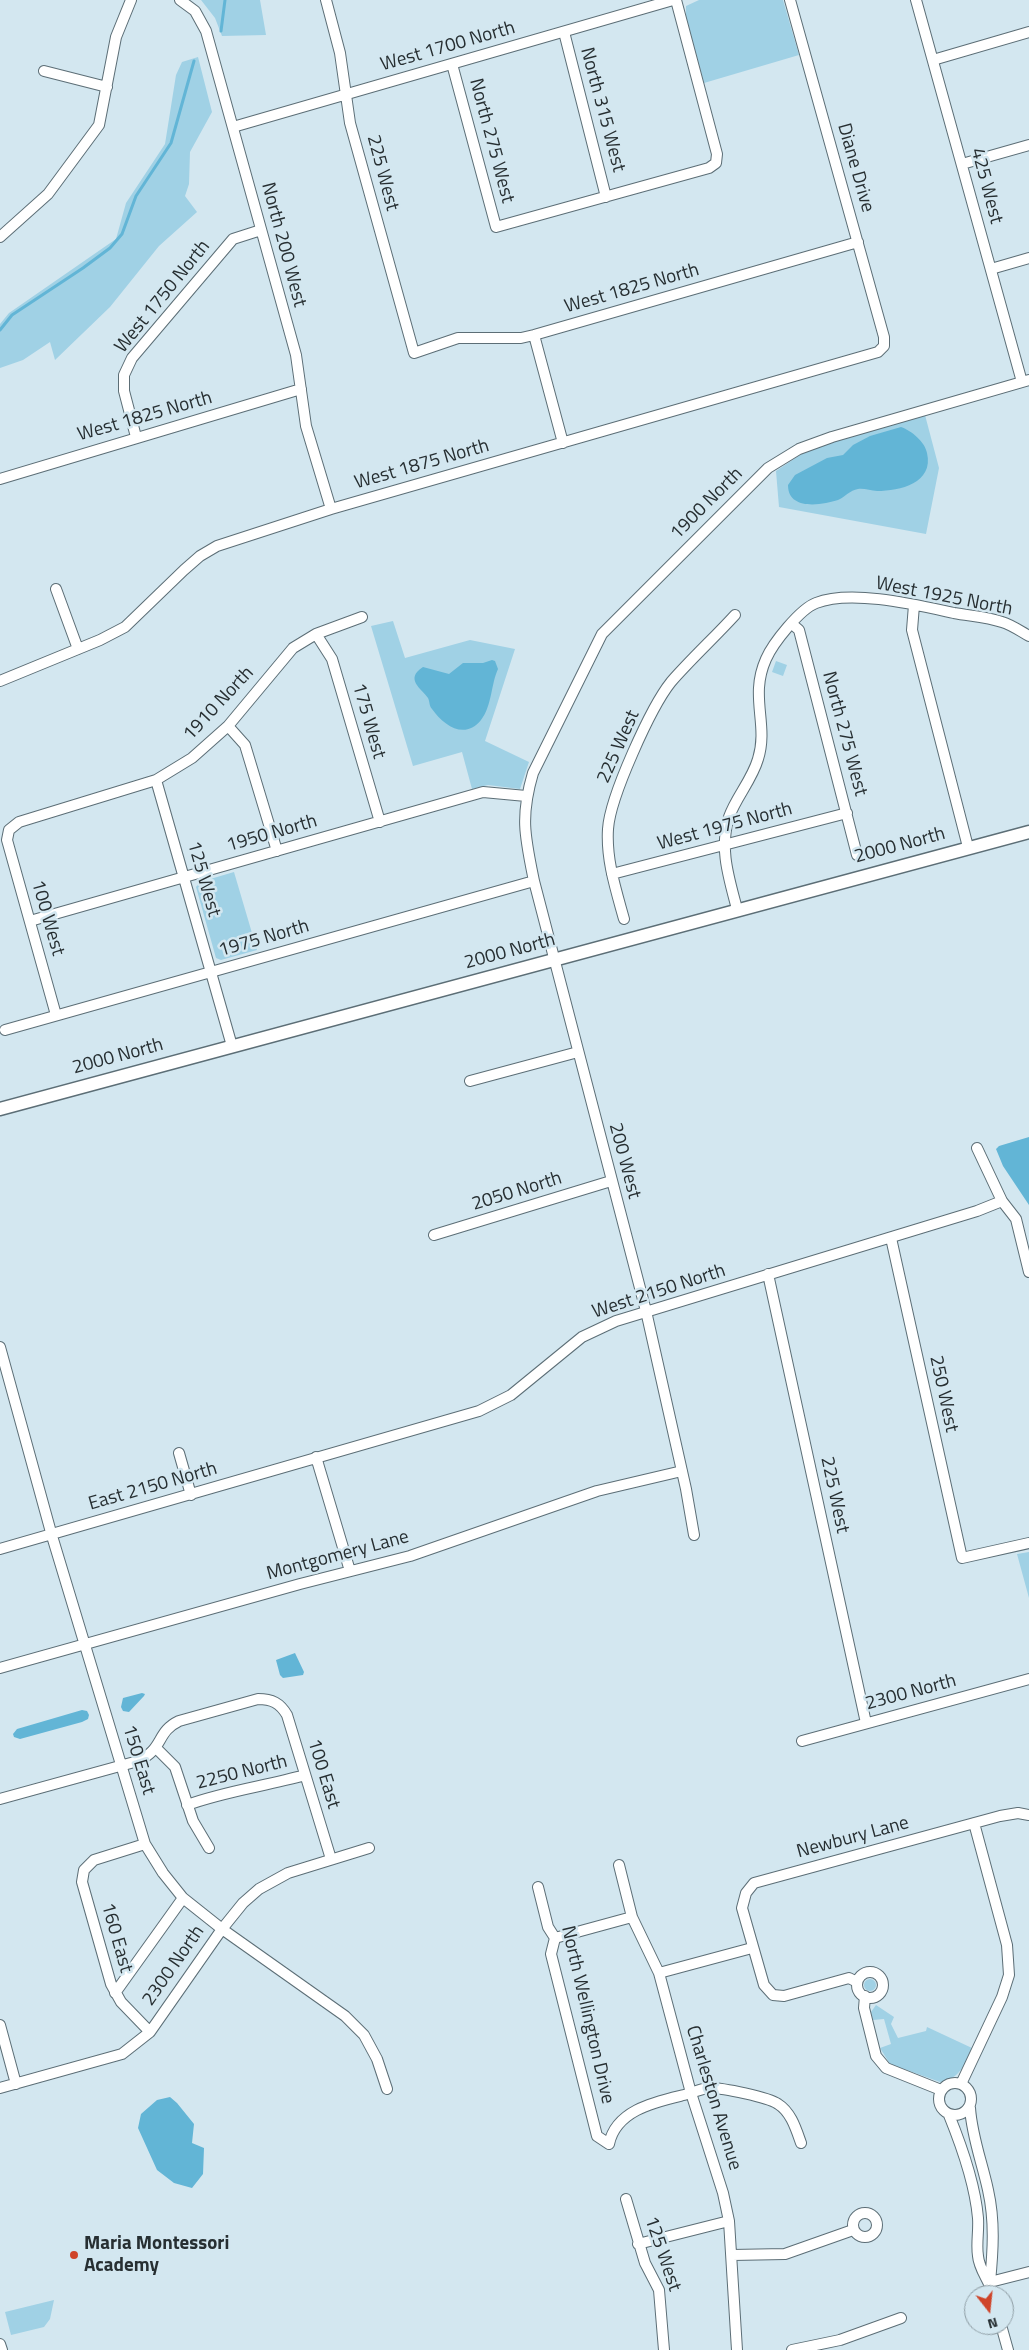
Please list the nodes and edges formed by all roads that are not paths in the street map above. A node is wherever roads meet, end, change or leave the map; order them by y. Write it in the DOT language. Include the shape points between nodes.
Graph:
graph roads {
  1 [pos="131,0"];
  2 [pos="180,0"];
  3 [pos="326,0"];
  4 [pos="675,0"];
  5 [pos="790,0"];
  6 [pos="916,0"];
  7 [pos="564,32"];
  8 [pos="1029,32"];
  9 [pos="933,60"];
  10 [pos="452,64"];
  11 [pos="44,71"];
  12 [pos="107,87"];
  13 [pos="348,94"];
  14 [pos="233,127"];
  15 [pos="1029,145"];
  16 [pos="962,164"];
  17 [pos="606,197"];
  18 [pos="261,230"];
  19 [pos="0,237"];
  20 [pos="858,242"];
  21 [pos="1029,258"];
  22 [pos="991,269"];
  23 [pos="534,335"];
  24 [pos="884,346"];
  25 [pos="414,353"];
  26 [pos="1026,381"];
  27 [pos="301,389"];
  28 [pos="136,438"];
  29 [pos="563,443"];
  30 [pos="0,479"];
  31 [pos="331,509"];
  32 [pos="56,588"];
  33 [pos="914,605"];
  34 [pos="735,616"];
  35 [pos="362,617"];
  36 [pos="792,624"];
  37 [pos="316,634"];
  38 [pos="1029,636"];
  39 [pos="78,649"];
  40 [pos="0,681"];
  41 [pos="228,726"];
  42 [pos="156,780"];
  43 [pos="526,796"];
  44 [pos="847,813"];
  45 [pos="380,822"];
  46 [pos="9,830"];
  47 [pos="1029,832"];
  48 [pos="724,845"];
  49 [pos="968,847"];
  50 [pos="277,851"];
  51 [pos="857,855"];
  52 [pos="612,874"];
  53 [pos="184,878"];
  54 [pos="534,881"];
  55 [pos="737,909"];
  56 [pos="624,919"];
  57 [pos="30,921"];
  58 [pos="554,960"];
  59 [pos="211,972"];
  60 [pos="56,1015"];
  61 [pos="4,1030"];
  62 [pos="232,1046"];
  63 [pos="578,1052"];
  64 [pos="470,1081"];
  65 [pos="0,1109"];
  66 [pos="977,1148"];
  67 [pos="610,1182"];
  68 [pos="1002,1200"];
  69 [pos="434,1235"];
  70 [pos="891,1238"];
  71 [pos="1029,1272"];
  72 [pos="768,1274"];
  73 [pos="646,1311"];
  74 [pos="0,1347"];
  75 [pos="2,1365"];
  76 [pos="179,1453"];
  77 [pos="316,1457"];
  78 [pos="682,1471"];
  79 [pos="191,1495"];
  80 [pos="694,1535"];
  81 [pos="52,1536"];
  82 [pos="1029,1543"];
  83 [pos="0,1549"];
  84 [pos="350,1571"];
  85 [pos="85,1646"];
  86 [pos="0,1668"];
  87 [pos="1029,1679"];
  88 [pos="866,1723"];
  89 [pos="802,1741"];
  90 [pos="156,1748"];
  91 [pos="122,1766"];
  92 [pos="305,1775"];
  93 [pos="0,1799"];
  94 [pos="187,1805"];
  95 [pos="1029,1815"];
  96 [pos="974,1823"];
  97 [pos="145,1844"];
  98 [pos="209,1848"];
  99 [pos="369,1848"];
  100 [pos="331,1859"];
  101 [pos="619,1865"];
  102 [pos="538,1887"];
  103 [pos="183,1898"];
  104 [pos="632,1917"];
  105 [pos="222,1929"];
  106 [pos="555,1938"];
  107 [pos="752,1948"];
  108 [pos="659,1972"];
  109 [pos="858,1982"];
  110 [pos="115,1993"];
  111 [pos="865,1996"];
  112 [pos="0,2025"];
  113 [pos="150,2032"];
  114 [pos="16,2084"];
  115 [pos="961,2084"];
  116 [pos="0,2088"];
  117 [pos="387,2089"];
  118 [pos="941,2090"];
  119 [pos="691,2093"];
  120 [pos="970,2108"];
  121 [pos="949,2115"];
  122 [pos="801,2143"];
  123 [pos="626,2199"];
  124 [pos="729,2221"];
  125 [pos="854,2230"];
  126 [pos="638,2244"];
  127 [pos="732,2255"];
  128 [pos="1029,2272"];
  129 [pos="990,2282"];
  130 [pos="991,2285"];
  131 [pos="900,2318"];
  132 [pos="1004,2335"];
  133 [pos="0,2344"];
  134 [pos="2,2350"];
  135 [pos="664,2350"];
  136 [pos="737,2350"];
  137 [pos="792,2350"];
  138 [pos="1008,2350"];
  1 -- 12 [label="street" via="116,37"];
  2 -- 14 [label="street, North 200 West" via="195,11 206,31"];
  3 -- 13 [label="street, 225 West"];
  4 -- 7 [label="street, West 1700 North"];
  4 -- 17 [label="street" via="718,154 716,162 709,168"];
  5 -- 20 [label="street, Diane Drive"];
  6 -- 9 [label="street, 425 West"];
  7 -- 10 [label="street, West 1700 North"];
  7 -- 17 [label="street, North 315 West"];
  8 -- 9 [label="street"];
  9 -- 16 [label="street, 425 West"];
  10 -- 13 [label="street, West 1700 North"];
  10 -- 17 [label="street, North 275 West" via="496,227"];
  11 -- 12 [label="street"];
  12 -- 19 [label="street" via="100,125 48,194"];
  13 -- 14 [label="street, West 1700 North"];
  13 -- 25 [label="street, 225 West" via="350,123"];
  14 -- 18 [label="street, North 200 West"];
  15 -- 16 [label="street"];
  16 -- 22 [label="street, 425 West"];
  18 -- 27 [label="street, North 200 West" via="296,355"];
  18 -- 28 [label="street, West 1750 North" via="232,239 132,358 124,375 124,391"];
  20 -- 23 [label="street, West 1825 North"];
  20 -- 24 [label="street, Diane Drive"];
  21 -- 22 [label="street"];
  22 -- 26 [label="street, 425 West"];
  23 -- 25 [label="street, West 1825 North" via="458,338"];
  23 -- 29 [label="street"];
  24 -- 29 [label="street, West 1875 North" via="878,352"];
  26 -- 43 [label="street, 1900 North" via="832,437 799,449 768,468 602,634 533,773"];
  27 -- 28 [label="street, West 1825 North"];
  27 -- 31 [label="street, North 200 West" via="306,426"];
  28 -- 30 [label="street, West 1825 North"];
  29 -- 31 [label="street, West 1875 North"];
  31 -- 39 [label="street, West 1875 North" via="217,546 189,565 125,627"];
  32 -- 39 [label="street"];
  33 -- 36 [label="street, West 1925 North" via="885,599 830,599 814,603"];
  33 -- 38 [label="street, West 1925 North" via="1002,622"];
  33 -- 49 [label="street" via="912,630"];
  34 -- 52 [label="street, 225 West" via="670,684 628,764 608,828"];
  35 -- 37 [label="street, 1910 North"];
  36 -- 44 [label="street, North 275 West" via="799,630"];
  36 -- 48 [label="street, West 1925 North" via="774,644 759,679 760,752 730,816"];
  37 -- 41 [label="street, 1910 North" via="293,648"];
  37 -- 45 [label="street, 175 West" via="332,659"];
  39 -- 40 [label="street, West 1875 North"];
  41 -- 42 [label="street, 1910 North" via="192,758"];
  41 -- 50 [label="street" via="245,745"];
  42 -- 46 [label="street, 1910 North" via="18,822"];
  42 -- 53 [label="street, 125 West"];
  43 -- 45 [label="street, 1950 North" via="483,792"];
  43 -- 54 [label="street, 200 West" via="524,833"];
  44 -- 48 [label="street, West 1975 North"];
  44 -- 51 [label="street, North 275 West"];
  45 -- 50 [label="street, 1950 North"];
  46 -- 57 [label="street, 100 West" via="7,840"];
  47 -- 49 [label="street, 2000 North"];
  48 -- 52 [label="street, West 1975 North"];
  48 -- 55 [label="street, West 1925 North"];
  49 -- 55 [label="street, 2000 North"];
  50 -- 53 [label="street, 1950 North"];
  52 -- 56 [label="street, 225 West"];
  53 -- 57 [label="street, 1950 North"];
  53 -- 59 [label="street, 125 West"];
  54 -- 58 [label="street, 200 West"];
  54 -- 59 [label="street, 1975 North"];
  55 -- 58 [label="street, 2000 North"];
  57 -- 60 [label="street, 100 West"];
  58 -- 62 [label="street, 2000 North"];
  58 -- 63 [label="street, 200 West"];
  59 -- 60 [label="street, 1975 North"];
  59 -- 62 [label="street, 125 West"];
  60 -- 61 [label="street, 1975 North"];
  62 -- 65 [label="street, 2000 North"];
  63 -- 64 [label="street"];
  63 -- 67 [label="street, 200 West"];
  66 -- 68 [label="street"];
  67 -- 69 [label="street, 2050 North"];
  67 -- 73 [label="street, 200 West"];
  68 -- 70 [label="street, West 2150 North" via="976,1212"];
  68 -- 71 [label="street" via="1016,1219"];
  70 -- 72 [label="street, West 2150 North"];
  70 -- 82 [label="street, 250 West" via="962,1558"];
  72 -- 73 [label="street, West 2150 North"];
  72 -- 88 [label="street, 225 West"];
  73 -- 77 [label="street, West 2150 North" via="582,1337 511,1395 479,1411"];
  73 -- 78 [label="street, 200 West"];
  74 -- 75 [label="street, 150 East"];
  75 -- 81 [label="street, 150 East"];
  76 -- 79 [label="street"];
  77 -- 79 [label="street, East 2150 North"];
  77 -- 84 [label="street"];
  78 -- 80 [label="street, 200 West"];
  78 -- 84 [label="street, Montgomery Lane" via="598,1491 434,1548"];
  79 -- 81 [label="street, East 2150 North"];
  81 -- 83 [label="street, East 2150 North"];
  81 -- 85 [label="street, 150 East"];
  84 -- 85 [label="street, Montgomery Lane"];
  85 -- 86 [label="street, Montgomery Lane"];
  85 -- 91 [label="street, 150 East"];
  87 -- 88 [label="street, 2300 North"];
  88 -- 89 [label="street, 2300 North"];
  90 -- 91 [label="street" via="148,1756"];
  90 -- 92 [label="street, 100 East" via="164,1732 179,1720 267,1699 276,1702 287,1716"];
  90 -- 94 [label="street" via="175,1767"];
  91 -- 93 [label="street"];
  91 -- 97 [label="street, 150 East"];
  92 -- 94 [label="street, 2250 North"];
  92 -- 100 [label="street, 100 East"];
  94 -- 98 [label="street" via="200,1836"];
  95 -- 96 [label="street, Newbury Lane" via="1018,1813"];
  96 -- 107 [label="street, Newbury Lane" via="754,1883 746,1893 742,1908"];
  96 -- 115 [label="street" via="1008,1945 1008,1975 1002,1997"];
  97 -- 103 [label="street, 150 East"];
  97 -- 110 [label="street, 160 East" via="94,1860 84,1870 82,1882 107,1976"];
  99 -- 100 [label="street, 2300 North"];
  100 -- 105 [label="street, 2300 North" via="288,1873 258,1889"];
  101 -- 104 [label="street, Charleston Avenue"];
  102 -- 106 [label="street, North Wellington Drive" via="548,1927"];
  103 -- 105 [label="street, 150 East"];
  103 -- 110 [label="street"];
  104 -- 106 [label="street"];
  104 -- 108 [label="street, Charleston Avenue"];
  105 -- 113 [label="street, 2300 North"];
  105 -- 117 [label="street, 150 East" via="345,2016 364,2035 377,2059"];
  106 -- 119 [label="street, North Wellington Drive" via="551,1954 597,2136 609,2144 612,2132 635,2110"];
  107 -- 108 [label="street"];
  107 -- 109 [label="street" via="764,1986 773,1996 784,1996 849,1978"];
  108 -- 119 [label="street, Charleston Avenue"];
  109 -- 111 [label="street" via="859,1991"];
  109 -- 111 [label="street" via="868,1972 875,1972 882,1979 880,1993 874,1997"];
  110 -- 113 [label="street, 160 East"];
  111 -- 118 [label="street" via="864,2008 876,2056 886,2068"];
  112 -- 114 [label="street"];
  113 -- 114 [label="street, 2300 North" via="122,2054"];
  114 -- 116 [label="street, 2300 North"];
  115 -- 118 [label="street" via="950,2084"];
  115 -- 120 [label="street" via="972,2097"];
  118 -- 121 [label="street" via="940,2107"];
  119 -- 122 [label="street" via="709,2088 778,2103 793,2121"];
  119 -- 124 [label="street, Charleston Avenue"];
  120 -- 121 [label="street" via="961,2115"];
  120 -- 129 [label="street" via="972,2133 993,2221"];
  121 -- 129 [label="street" via="974,2195 978,2218 978,2257"];
  123 -- 126 [label="street, 125 West"];
  124 -- 126 [label="street"];
  124 -- 127 [label="street, Charleston Avenue"];
  125 -- 127 [label="street" via="785,2254"];
  126 -- 135 [label="street, 125 West" via="659,2290"];
  127 -- 136 [label="street, Charleston Avenue"];
  128 -- 129 [label="street"];
  129 -- 130 [label="street"];
  131 -- 137 [label="street" via="840,2340"];
  132 -- 138 [label="street"];
  133 -- 134 [label="street"];
}
